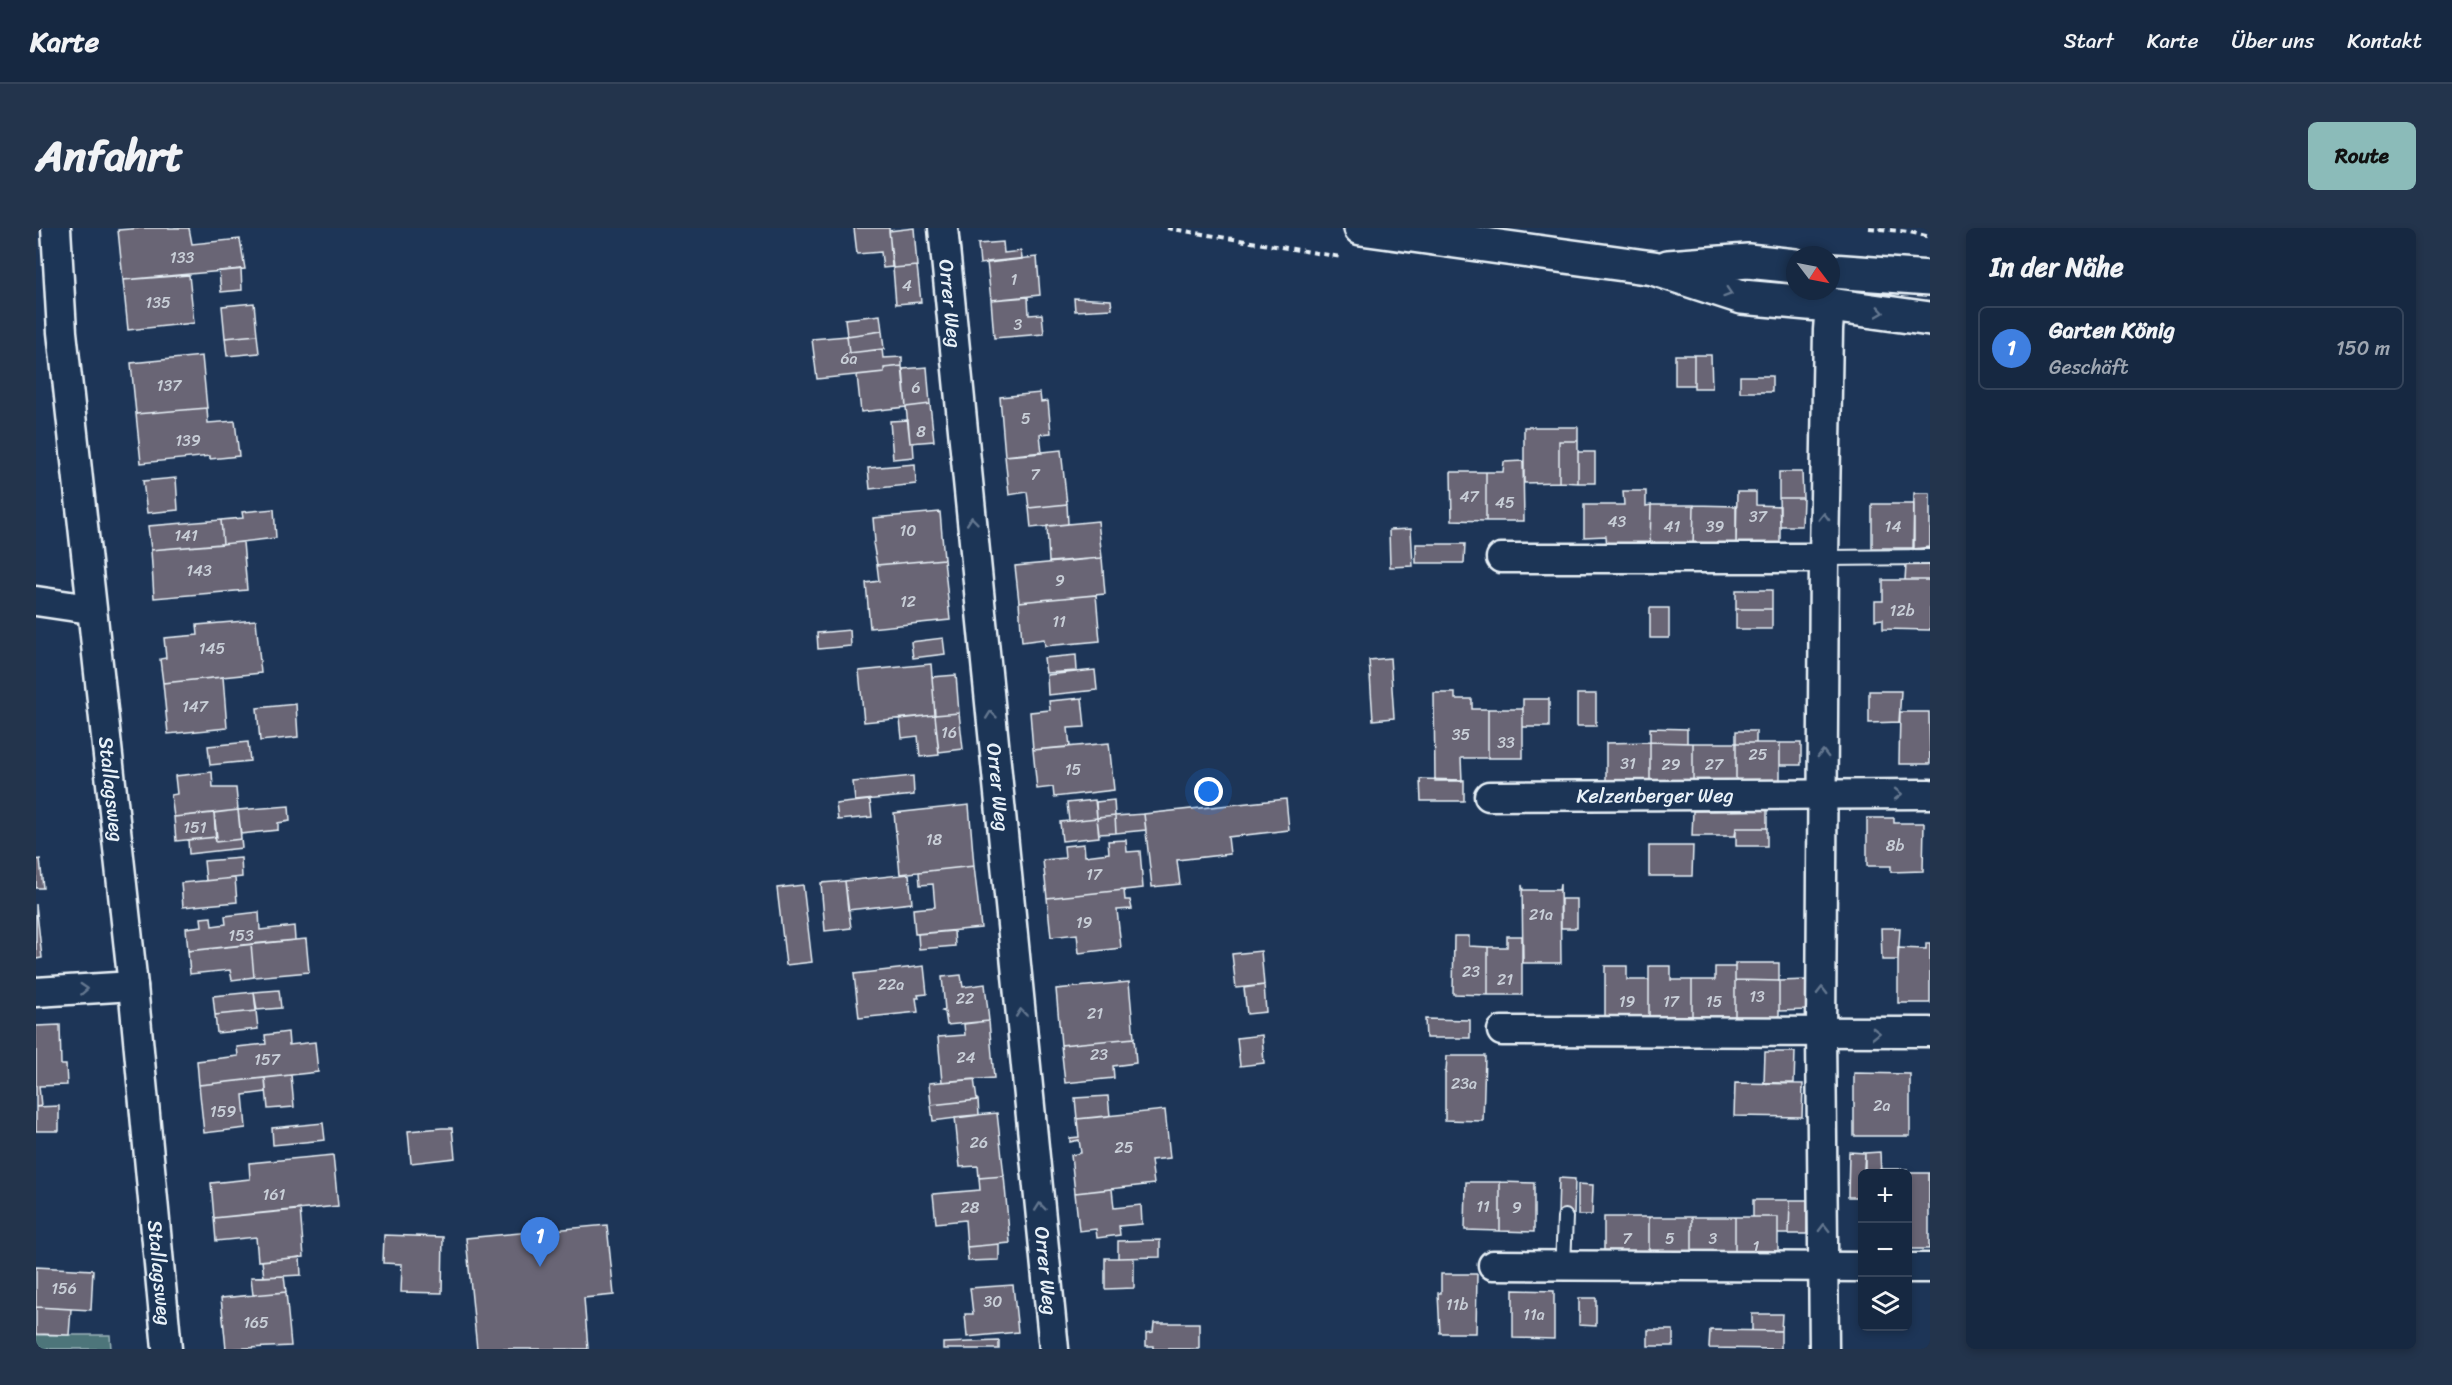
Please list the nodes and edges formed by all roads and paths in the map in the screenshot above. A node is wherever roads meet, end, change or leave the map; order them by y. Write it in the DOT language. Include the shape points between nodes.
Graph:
graph roads {
  1 [pos="56,228"];
  2 [pos="943,228"];
  3 [pos="1361,228"];
  4 [pos="1869,228"];
  5 [pos="1451,234"];
  6 [pos="1930,237"];
  7 [pos="1786,265"];
  8 [pos="1653,268"];
  9 [pos="1840,271"];
  10 [pos="1930,278"];
  11 [pos="1786,298"];
  12 [pos="1825,300"];
  13 [pos="1835,300"];
  14 [pos="1930,319"];
  15 [pos="1930,557"];
  16 [pos="1501,558"];
  17 [pos="1824,558"];
  18 [pos="36,601"];
  19 [pos="90,609"];
  20 [pos="1823,793"];
  21 [pos="1930,794"];
  22 [pos="1489,796"];
  23 [pos="133,986"];
  24 [pos="36,992"];
  25 [pos="1502,1030"];
  26 [pos="1930,1032"];
  27 [pos="1821,1033"];
  28 [pos="1565,1217"];
  29 [pos="1493,1266"];
  30 [pos="1563,1266"];
  31 [pos="1824,1267"];
  32 [pos="1858,1267"];
  33 [pos="1912,1268"];
  34 [pos="1930,1268"];
  35 [pos="167,1349"];
  36 [pos="1054,1349"];
  37 [pos="1824,1349"];
  1 -- 19 [label="street, Stallagsweg" via="62,332"];
  36 -- 2 [label="street, Orrer Weg, one-way"];
  3 -- 5 [label="street"];
  4 -- 6 [label="path"];
  5 -- 8 [label="street"];
  7 -- 8 [label="street" via="1748,261"];
  8 -- 11 [label="street, one-way" via="1742,297"];
  9 -- 10 [label="street"];
  17 -- 12 [label="street, one-way"];
  13 -- 14 [label="street, one-way"];
  15 -- 17 [label="lane"];
  16 -- 17 [label="street"];
  20 -- 17 [label="street, one-way"];
  18 -- 19 [label="street"];
  19 -- 23 [label="street, Stallagsweg"];
  20 -- 21 [label="street, Kelzenberger Weg, one-way"];
  20 -- 22 [label="street, Kelzenberger Weg"];
  27 -- 20 [label="street, one-way"];
  24 -- 23 [label="street, one-way"];
  23 -- 35 [label="street, Stallagsweg"];
  25 -- 27 [label="street"];
  27 -- 26 [label="street, one-way"];
  31 -- 27 [label="street, one-way"];
  28 -- 30 [label="lane"];
  29 -- 30 [label="street"];
  30 -- 31 [label="street"];
  31 -- 32 [label="street"];
  31 -- 37 [label="street"];
  33 -- 34 [label="street"];
}
